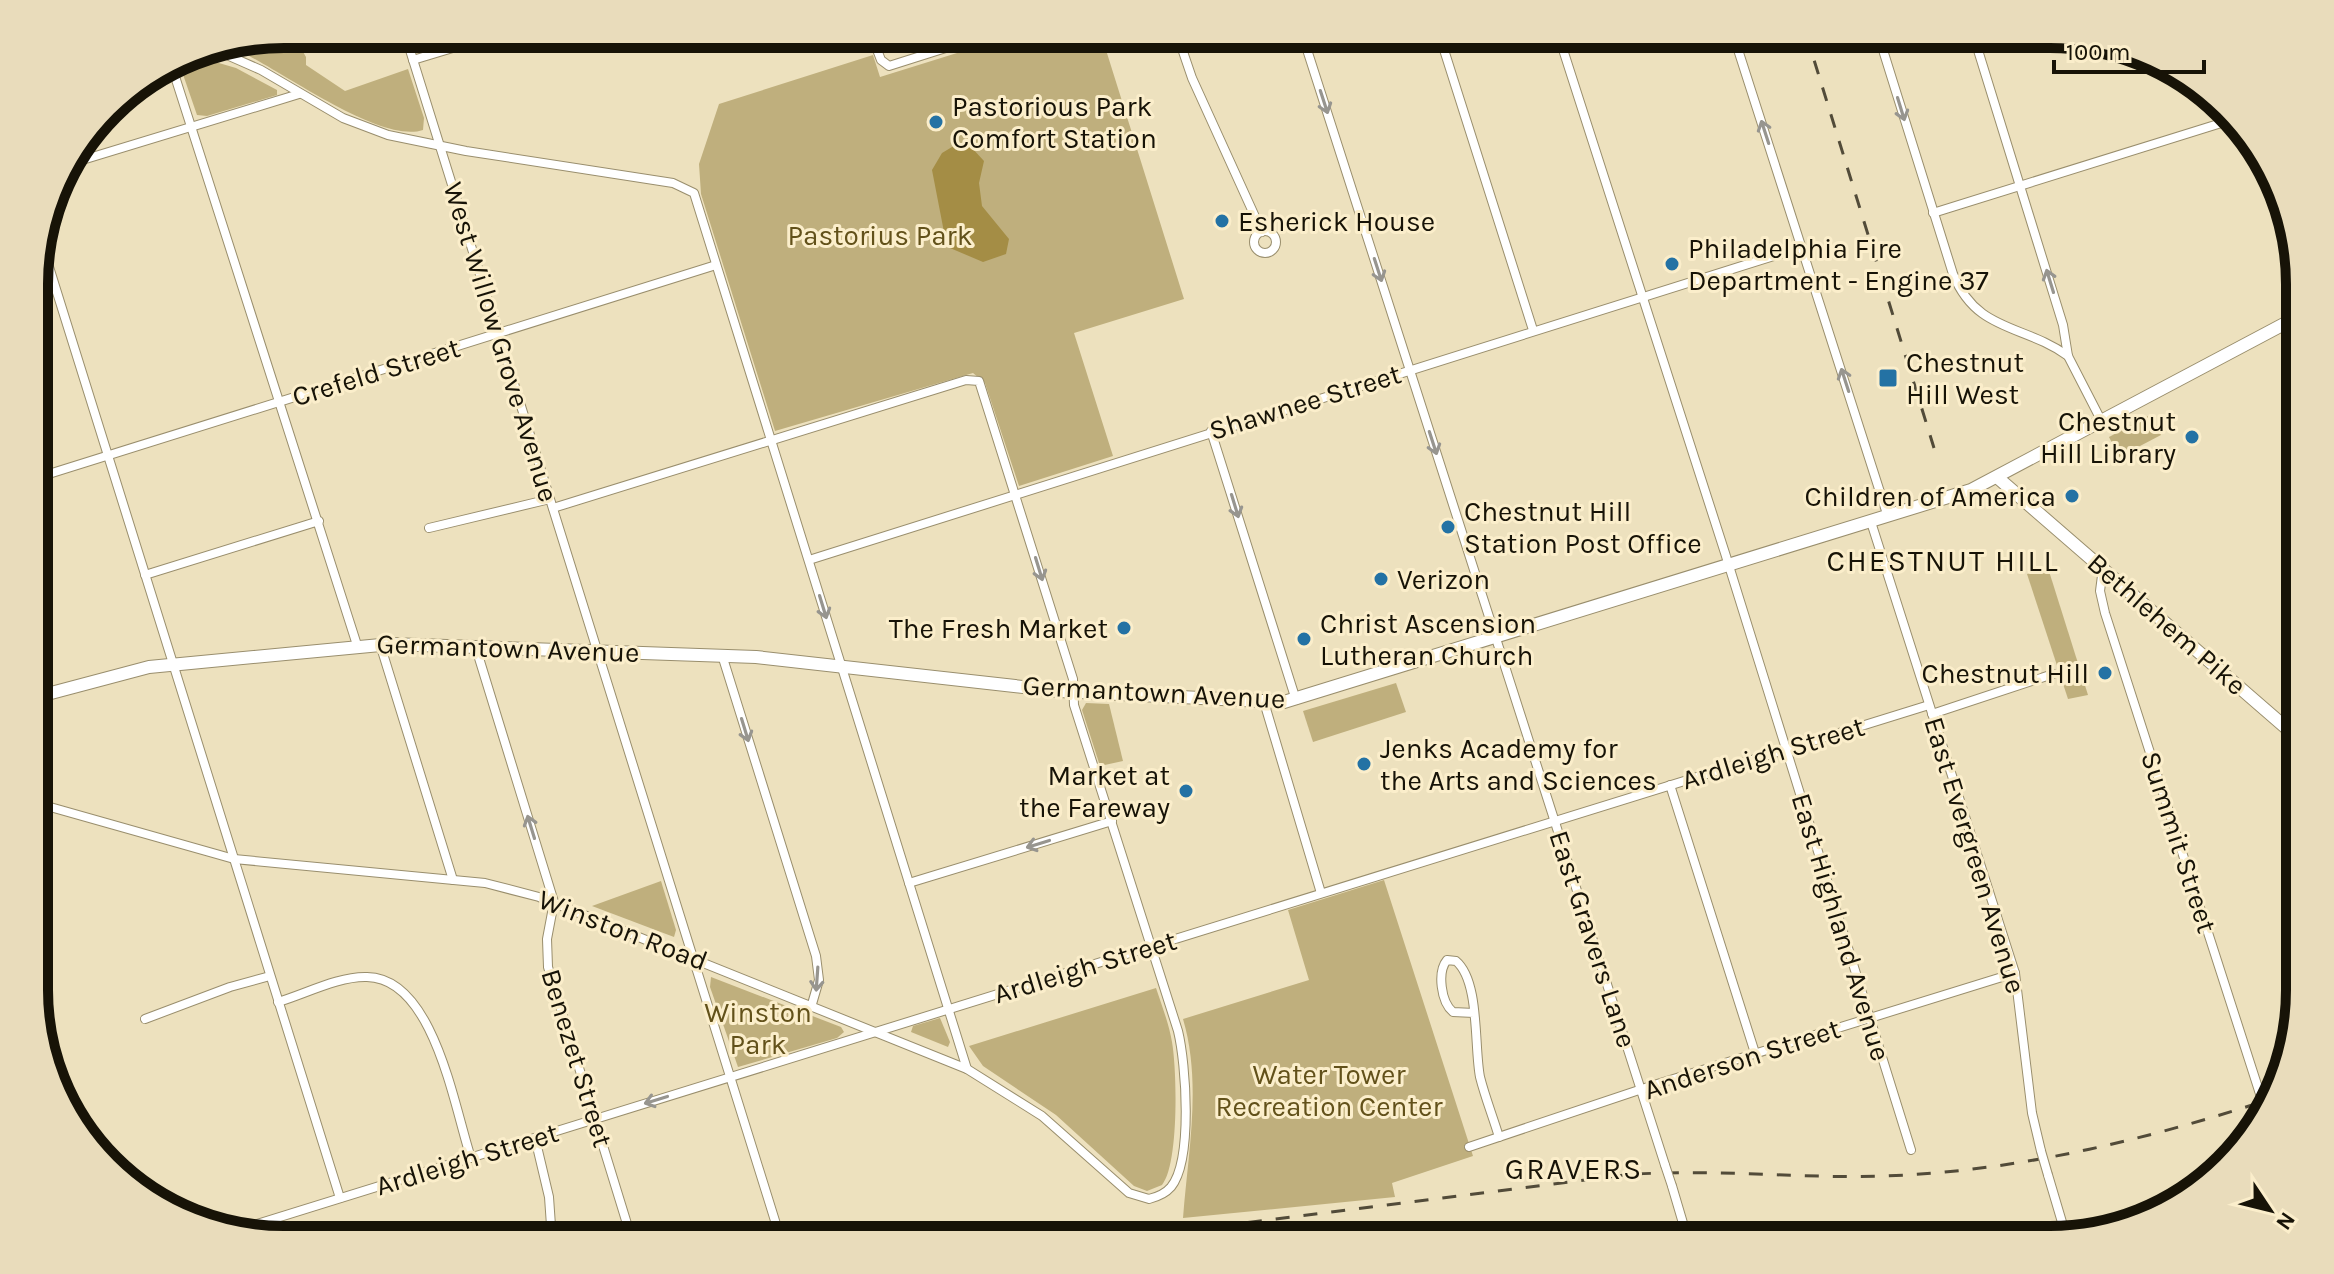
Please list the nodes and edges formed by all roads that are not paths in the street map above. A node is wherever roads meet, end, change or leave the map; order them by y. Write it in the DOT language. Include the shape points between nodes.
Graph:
graph roads {
  1 [pos="1182,48"];
  2 [pos="1307,48"];
  3 [pos="1444,48"];
  4 [pos="1563,48"];
  5 [pos="1738,48"];
  6 [pos="1882,48"];
  7 [pos="1977,48"];
  8 [pos="410,49"];
  9 [pos="450,49"];
  10 [pos="878,49"];
  11 [pos="942,49"];
  12 [pos="229,55"];
  13 [pos="413,60"];
  14 [pos="175,76"];
  15 [pos="299,94"];
  16 [pos="2223,123"];
  17 [pos="190,126"];
  18 [pos="440,147"];
  19 [pos="84,159"];
  20 [pos="2020,186"];
  21 [pos="1933,213"];
  22 [pos="1262,232"];
  23 [pos="1802,247"];
  24 [pos="716,265"];
  25 [pos="49,267"];
  26 [pos="1643,297"];
  27 [pos="2286,323"];
  28 [pos="1533,330"];
  29 [pos="499,334"];
  30 [pos="2068,356"];
  31 [pos="1410,369"];
  32 [pos="280,402"];
  33 [pos="2102,422"];
  34 [pos="1211,431"];
  35 [pos="772,440"];
  36 [pos="108,456"];
  37 [pos="49,474"];
  38 [pos="1998,478"];
  39 [pos="1017,494"];
  40 [pos="552,504"];
  41 [pos="1888,517"];
  42 [pos="319,521"];
  43 [pos="1871,522"];
  44 [pos="429,528"];
  45 [pos="809,560"];
  46 [pos="1729,566"];
  47 [pos="2103,568"];
  48 [pos="145,575"];
  49 [pos="1497,638"];
  50 [pos="380,644"];
  51 [pos="357,645"];
  52 [pos="475,645"];
  53 [pos="597,650"];
  54 [pos="722,655"];
  55 [pos="173,665"];
  56 [pos="841,666"];
  57 [pos="2053,674"];
  58 [pos="1073,692"];
  59 [pos="48,694"];
  60 [pos="1296,700"];
  61 [pos="1264,702"];
  62 [pos="1931,709"];
  63 [pos="2286,728"];
  64 [pos="1786,749"];
  65 [pos="1670,785"];
  66 [pos="48,806"];
  67 [pos="1112,821"];
  68 [pos="1555,821"];
  69 [pos="234,859"];
  70 [pos="453,880"];
  71 [pos="909,883"];
  72 [pos="1321,893"];
  73 [pos="554,902"];
  74 [pos="1152,946"];
  75 [pos="693,957"];
  76 [pos="2015,973"];
  77 [pos="270,976"];
  78 [pos="278,1002"];
  79 [pos="812,1004"];
  80 [pos="948,1009"];
  81 [pos="1474,1013"];
  82 [pos="1869,1018"];
  83 [pos="145,1019"];
  84 [pos="878,1030"];
  85 [pos="1755,1053"];
  86 [pos="967,1069"];
  87 [pos="730,1077"];
  88 [pos="1641,1091"];
  89 [pos="2263,1092"];
  90 [pos="2260,1094"];
  91 [pos="595,1119"];
  92 [pos="1499,1137"];
  93 [pos="535,1138"];
  94 [pos="1469,1147"];
  95 [pos="1911,1150"];
  96 [pos="471,1158"];
  97 [pos="340,1198"];
  98 [pos="256,1224"];
  99 [pos="1684,1225"];
  100 [pos="2063,1225"];
  101 [pos="551,1226"];
  102 [pos="628,1226"];
  103 [pos="777,1226"];
  1 -- 22 [label="street"];
  2 -- 31 [label="street, East Gravers Lane, one-way"];
  3 -- 28 [label="street"];
  4 -- 26 [label="street, East Highland Avenue"];
  23 -- 5 [label="street, one-way"];
  6 -- 21 [label="street, one-way"];
  7 -- 20 [label="street"];
  8 -- 13 [label="street, West Willow Grove Avenue"];
  9 -- 13 [label="street"];
  10 -- 11 [label="street" via="886,66"];
  12 -- 15 [label="street"];
  13 -- 18 [label="street, West Willow Grove Avenue"];
  14 -- 17 [label="street"];
  15 -- 17 [label="street"];
  15 -- 18 [label="street" via="371,130"];
  16 -- 20 [label="street"];
  17 -- 19 [label="street"];
  17 -- 32 [label="street"];
  18 -- 24 [label="street" via="690,189"];
  18 -- 29 [label="street, West Willow Grove Avenue"];
  20 -- 21 [label="street"];
  30 -- 20 [label="street, one-way"];
  21 -- 30 [label="street" via="1968,302 1989,320"];
  23 -- 26 [label="street, Shawnee Street"];
  41 -- 23 [label="street, one-way"];
  24 -- 29 [label="street, Crefeld Street"];
  24 -- 35 [label="street"];
  25 -- 36 [label="street"];
  26 -- 28 [label="street, Shawnee Street"];
  26 -- 46 [label="street, East Highland Avenue"];
  27 -- 33 [label="main road, Germantown Avenue"];
  28 -- 31 [label="street, Shawnee Street"];
  29 -- 32 [label="street, Crefeld Street"];
  29 -- 40 [label="street, West Willow Grove Avenue"];
  30 -- 33 [label="street"];
  31 -- 34 [label="street, Shawnee Street"];
  31 -- 49 [label="street, East Gravers Lane, one-way"];
  32 -- 36 [label="street, Crefeld Street"];
  32 -- 42 [label="street"];
  33 -- 38 [label="main road, Germantown Avenue"];
  34 -- 39 [label="street, Shawnee Street"];
  34 -- 60 [label="street, one-way"];
  35 -- 39 [label="street" via="977,379"];
  35 -- 40 [label="street"];
  35 -- 45 [label="street"];
  36 -- 37 [label="street, Crefeld Street"];
  36 -- 48 [label="street"];
  38 -- 41 [label="main road, Germantown Avenue"];
  38 -- 47 [label="main road, Bethlehem Pike"];
  39 -- 45 [label="street, Shawnee Street"];
  39 -- 58 [label="street, one-way"];
  40 -- 44 [label="street"];
  40 -- 53 [label="street, West Willow Grove Avenue"];
  41 -- 43 [label="main road, Germantown Avenue"];
  42 -- 48 [label="street"];
  42 -- 51 [label="street"];
  43 -- 46 [label="main road, Germantown Avenue"];
  43 -- 62 [label="street, East Evergreen Avenue"];
  45 -- 56 [label="street, one-way"];
  46 -- 49 [label="main road, Germantown Avenue"];
  46 -- 64 [label="street, East Highland Avenue"];
  47 -- 63 [label="main road, Bethlehem Pike"];
  47 -- 90 [label="street, Summit Street" via="2100,591 2105,613"];
  48 -- 55 [label="street"];
  49 -- 60 [label="main road, Germantown Avenue"];
  49 -- 68 [label="street, East Gravers Lane"];
  50 -- 51 [label="main road, Germantown Avenue"];
  50 -- 52 [label="main road, Germantown Avenue"];
  50 -- 70 [label="street"];
  51 -- 55 [label="main road, Germantown Avenue"];
  52 -- 53 [label="main road, Germantown Avenue"];
  73 -- 52 [label="street, Benezet Street, one-way"];
  53 -- 54 [label="main road, Germantown Avenue"];
  53 -- 75 [label="street, West Willow Grove Avenue"];
  54 -- 56 [label="main road, Germantown Avenue"];
  54 -- 79 [label="street, one-way" via="816,956 819,980"];
  55 -- 59 [label="main road, Germantown Avenue"];
  55 -- 69 [label="street"];
  56 -- 58 [label="main road, Germantown Avenue"];
  56 -- 71 [label="street"];
  57 -- 62 [label="street, Ardleigh Street"];
  58 -- 61 [label="main road, Germantown Avenue"];
  58 -- 67 [label="street"];
  60 -- 61 [label="main road, Germantown Avenue"];
  61 -- 72 [label="street"];
  62 -- 64 [label="street, Ardleigh Street"];
  62 -- 76 [label="street, East Evergreen Avenue"];
  64 -- 65 [label="street, Ardleigh Street"];
  64 -- 82 [label="street, East Highland Avenue"];
  65 -- 68 [label="street, Ardleigh Street"];
  65 -- 85 [label="street"];
  66 -- 69 [label="street, Winston Road"];
  67 -- 71 [label="street, one-way"];
  67 -- 74 [label="street"];
  68 -- 72 [label="street, Ardleigh Street"];
  68 -- 88 [label="street, East Gravers Lane"];
  69 -- 70 [label="street, Winston Road"];
  69 -- 77 [label="street"];
  70 -- 73 [label="street, Winston Road" via="500,886"];
  71 -- 80 [label="street"];
  72 -- 74 [label="street, Ardleigh Street"];
  73 -- 75 [label="street, Winston Road"];
  73 -- 91 [label="street, Benezet Street" via="548,967"];
  74 -- 80 [label="street, Ardleigh Street"];
  74 -- 86 [label="street, Winston Road" via="1180,1040 1184,1086 1178,1171 1169,1190 1156,1197 1129,1193 1042,1116"];
  75 -- 79 [label="street, Winston Road"];
  75 -- 87 [label="street, West Willow Grove Avenue"];
  76 -- 82 [label="street, Anderson Street"];
  76 -- 100 [label="street, East Evergreen Avenue, bridge" via="2032,1113"];
  77 -- 78 [label="street"];
  77 -- 83 [label="street"];
  78 -- 96 [label="street" via="359,977 381,979 401,989 433,1039"];
  78 -- 97 [label="street"];
  79 -- 84 [label="street, Winston Road"];
  80 -- 84 [label="street, Ardleigh Street"];
  80 -- 86 [label="street"];
  81 -- 81 [label="street" via="1447,1007 1441,974 1447,960 1463,968"];
  81 -- 92 [label="street" via="1481,1079"];
  82 -- 85 [label="street, Anderson Street"];
  82 -- 95 [label="street, East Highland Avenue"];
  84 -- 86 [label="street, Winston Road"];
  84 -- 87 [label="street, Ardleigh Street"];
  85 -- 88 [label="street, Anderson Street"];
  87 -- 91 [label="street, Ardleigh Street, one-way"];
  87 -- 103 [label="street, West Willow Grove Avenue"];
  88 -- 92 [label="street, Anderson Street"];
  88 -- 99 [label="street, East Gravers Lane, bridge"];
  89 -- 90 [label="street"];
  91 -- 93 [label="street, Ardleigh Street"];
  91 -- 102 [label="street, Benezet Street"];
  92 -- 94 [label="street, Anderson Street"];
  93 -- 96 [label="street, Ardleigh Street"];
  93 -- 101 [label="street"];
  96 -- 97 [label="street, Ardleigh Street"];
  97 -- 98 [label="street, Ardleigh Street"];
}
